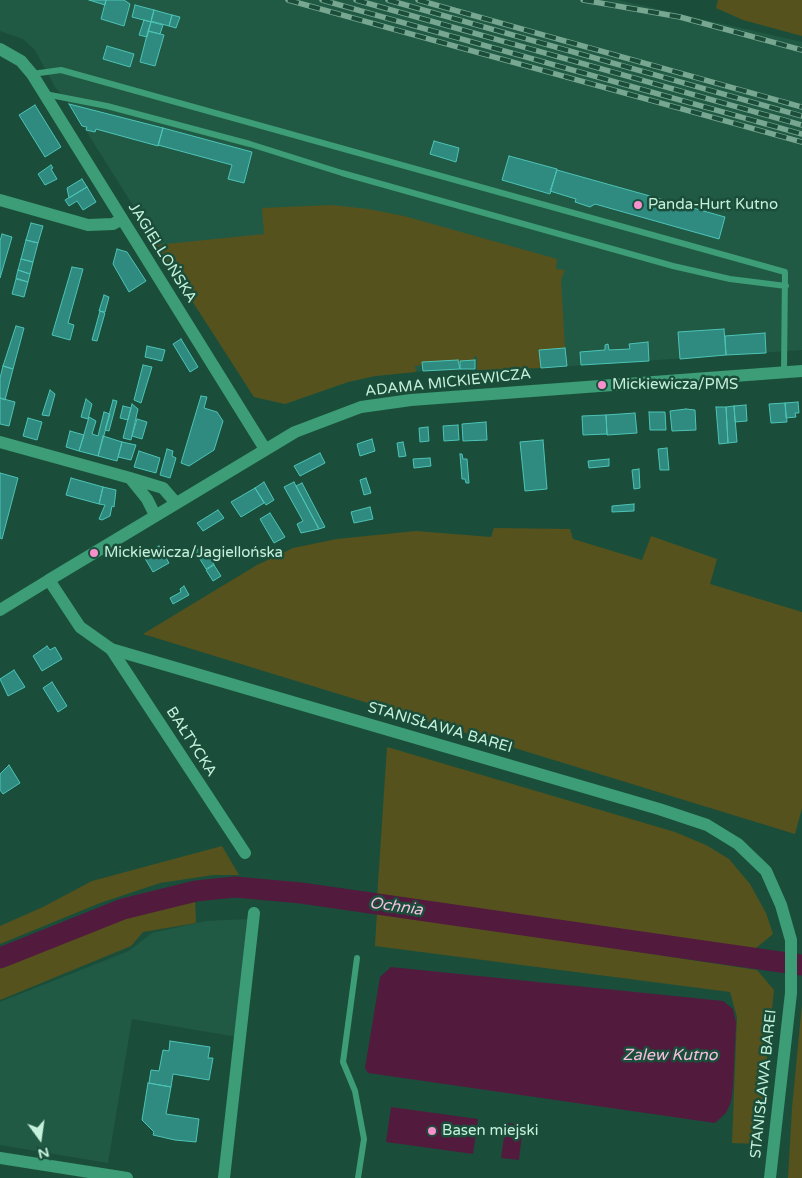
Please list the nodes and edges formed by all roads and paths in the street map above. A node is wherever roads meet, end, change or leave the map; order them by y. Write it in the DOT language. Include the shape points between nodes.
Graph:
graph roads {
  1 [pos="0,49"];
  2 [pos="32,74"];
  3 [pos="45,94"];
  4 [pos="0,200"];
  5 [pos="122,219"];
  6 [pos="786,286"];
  7 [pos="802,371"];
  8 [pos="784,372"];
  9 [pos="0,442"];
  10 [pos="265,449"];
  11 [pos="130,478"];
  12 [pos="176,503"];
  13 [pos="156,516"];
  14 [pos="48,580"];
  15 [pos="0,610"];
  16 [pos="111,649"];
  17 [pos="245,853"];
  18 [pos="254,913"];
  19 [pos="357,958"];
  20 [pos="0,1158"];
  21 [pos="121,1178"];
  22 [pos="224,1178"];
  23 [pos="358,1178"];
  24 [pos="770,1178"];
  1 -- 2 [label="street, JAGIELLOŃSKA" via="22,61"];
  2 -- 3 [label="street, JAGIELLOŃSKA"];
  2 -- 6 [label="lane" via="61,70 785,272"];
  3 -- 5 [label="street, JAGIELLOŃSKA"];
  3 -- 6 [label="lane" via="107,106 250,144 351,176 664,264 730,279"];
  4 -- 5 [label="street" via="88,225 113,224"];
  5 -- 10 [label="street, JAGIELLOŃSKA"];
  6 -- 8 [label="lane"];
  7 -- 8 [label="street, ADAMA MICKIEWICZA"];
  8 -- 10 [label="street, ADAMA MICKIEWICZA" via="386,402 309,425"];
  9 -- 11 [label="street"];
  10 -- 12 [label="street, ADAMA MICKIEWICZA"];
  11 -- 12 [label="street" via="163,488"];
  11 -- 13 [label="street"];
  12 -- 13 [label="street, ADAMA MICKIEWICZA"];
  13 -- 14 [label="street, ADAMA MICKIEWICZA"];
  14 -- 15 [label="street, ADAMA MICKIEWICZA"];
  14 -- 16 [label="street, STANISŁAWA BAREI" via="80,627"];
  16 -- 17 [label="street, BAŁTYCKA"];
  16 -- 24 [label="street, STANISŁAWA BAREI" via="650,806 707,825 738,844 766,871 781,905 791,940 791,993"];
  18 -- 22 [label="street"];
  19 -- 23 [label="lane" via="343,1062 355,1091 364,1139"];
  20 -- 21 [label="street"];
}
